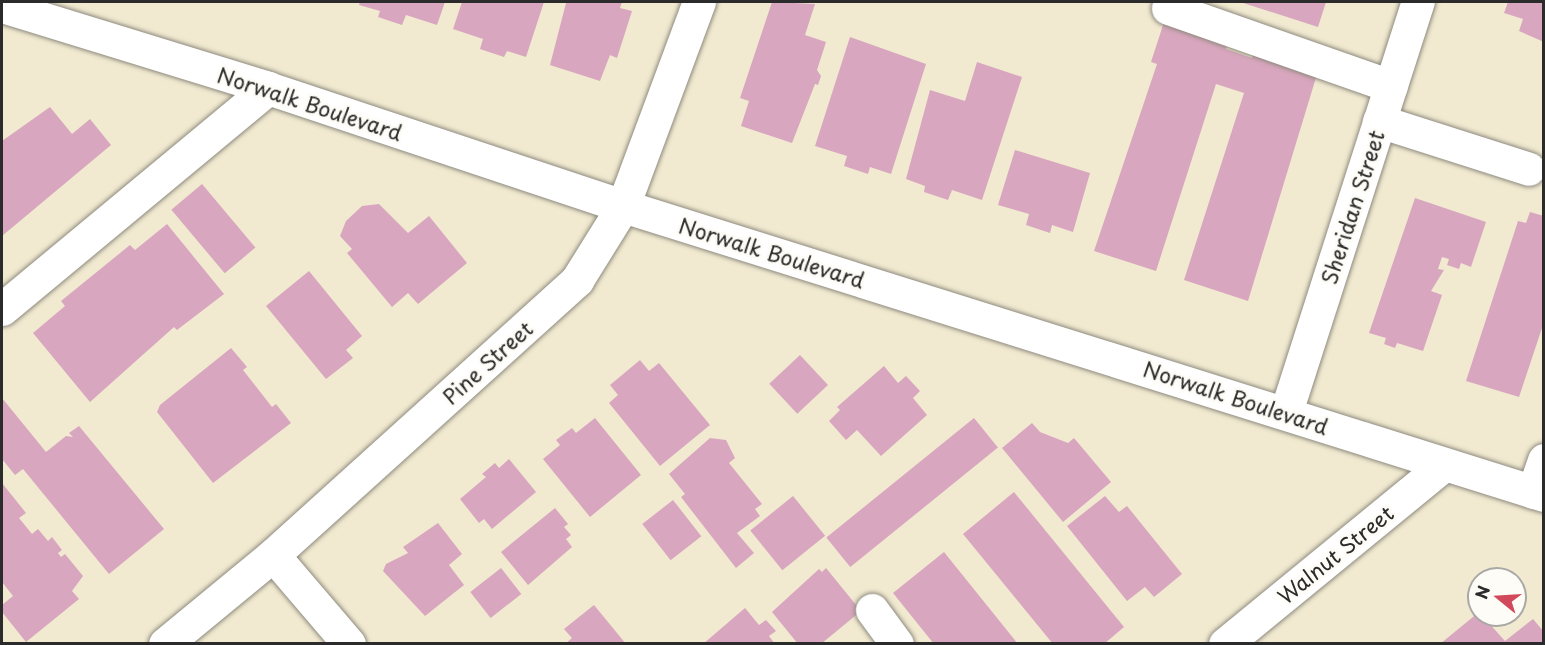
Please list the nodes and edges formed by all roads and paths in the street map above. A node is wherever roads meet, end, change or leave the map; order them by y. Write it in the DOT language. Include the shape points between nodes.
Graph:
graph roads {
  1 [pos="699,2"];
  2 [pos="1418,2"];
  3 [pos="2,6"];
  4 [pos="1168,8"];
  5 [pos="1391,86"];
  6 [pos="268,88"];
  7 [pos="1379,121"];
  8 [pos="1529,169"];
  9 [pos="623,206"];
  10 [pos="2,309"];
  11 [pos="1286,412"];
  12 [pos="1544,460"];
  13 [pos="1444,465"];
  14 [pos="1538,494"];
  15 [pos="273,555"];
  16 [pos="872,610"];
  17 [pos="165,644"];
  18 [pos="349,644"];
  19 [pos="897,644"];
  20 [pos="1226,644"];
  1 -- 9 [label="street, Pine Street"];
  2 -- 5 [label="street, Sheridan Street"];
  3 -- 6 [label="street, Norwalk Boulevard"];
  4 -- 5 [label="street"];
  5 -- 7 [label="street, Sheridan Street"];
  6 -- 9 [label="street, Norwalk Boulevard"];
  6 -- 10 [label="street"];
  7 -- 8 [label="street"];
  7 -- 11 [label="street, Sheridan Street"];
  9 -- 11 [label="street, Norwalk Boulevard"];
  9 -- 15 [label="street, Pine Street" via="578,280"];
  11 -- 13 [label="street, Norwalk Boulevard"];
  12 -- 14 [label="street"];
  13 -- 14 [label="street, Norwalk Boulevard"];
  13 -- 20 [label="street, Walnut Street"];
  15 -- 17 [label="street, Pine Street"];
  15 -- 18 [label="street"];
  16 -- 19 [label="street"];
}
